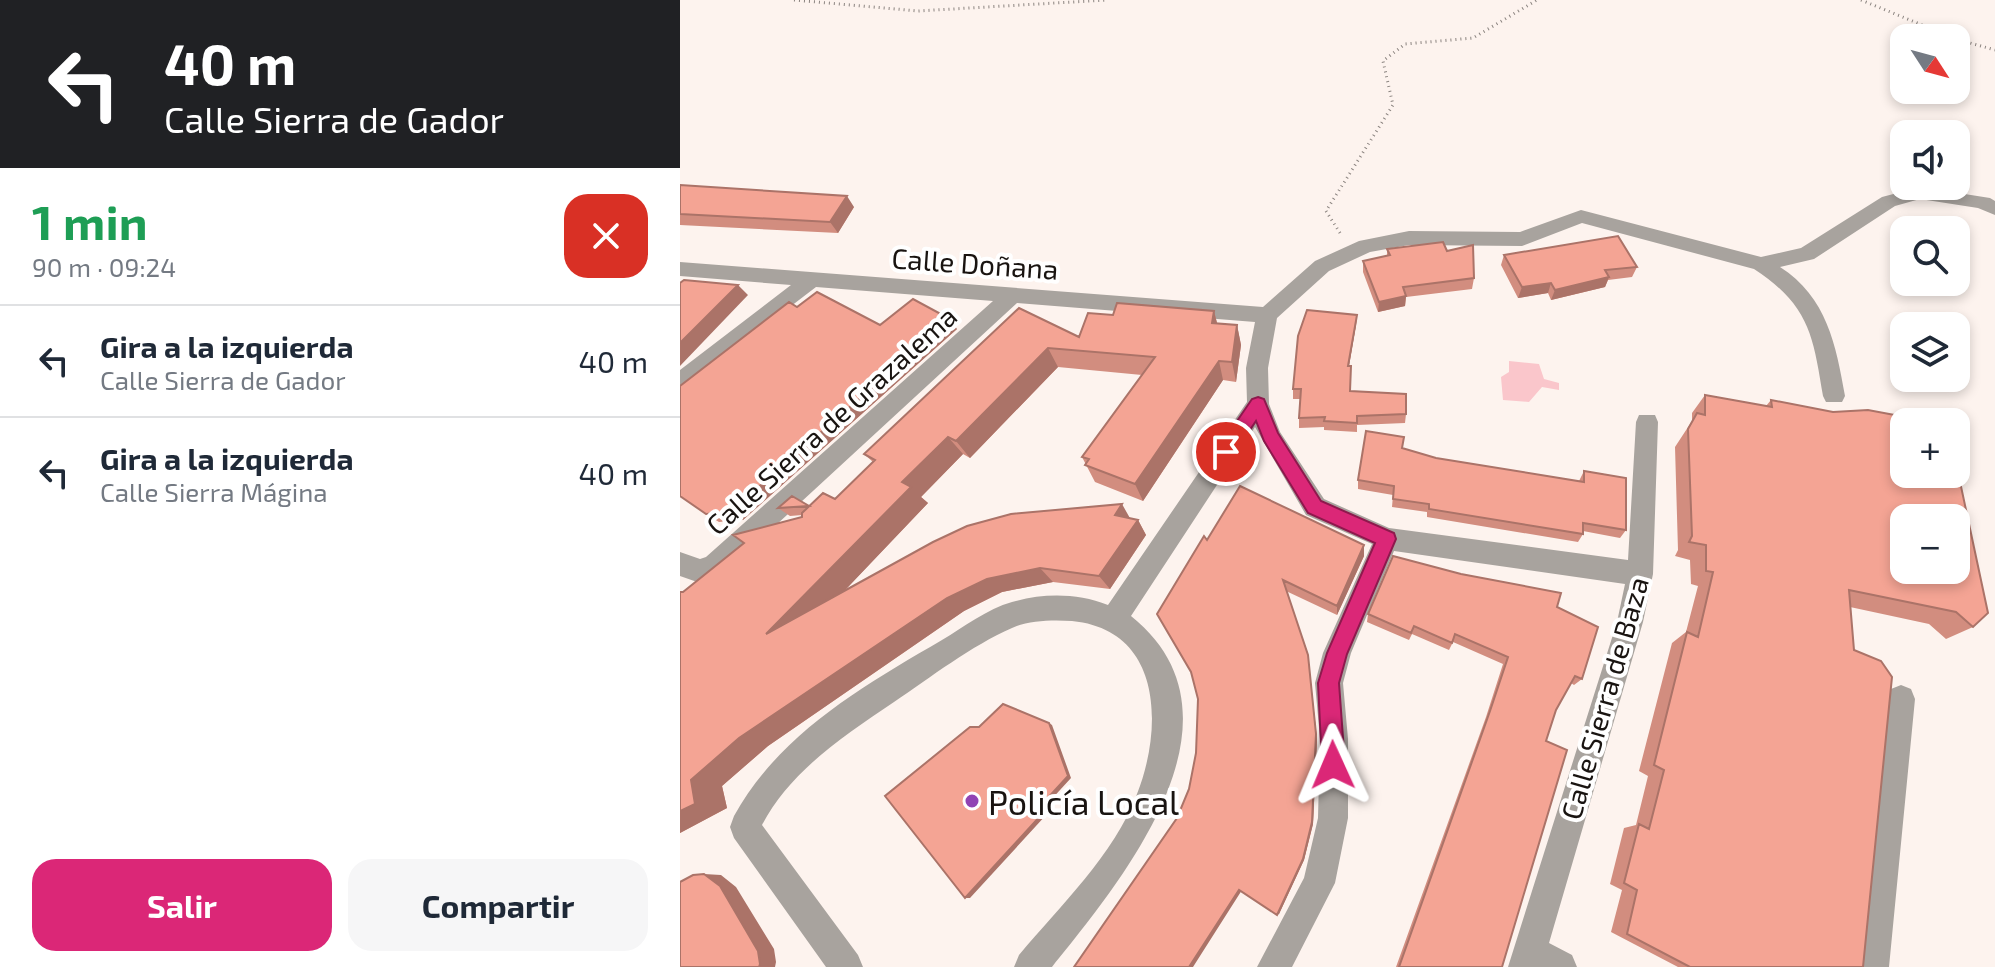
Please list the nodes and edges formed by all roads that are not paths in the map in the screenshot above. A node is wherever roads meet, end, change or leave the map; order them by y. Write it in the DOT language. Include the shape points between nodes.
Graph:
graph roads {
  1 [pos="1995,209"];
  2 [pos="1761,264"];
  3 [pos="680,269"];
  4 [pos="813,279"];
  5 [pos="1014,294"];
  6 [pos="1267,315"];
  7 [pos="680,382"];
  8 [pos="1834,396"];
  9 [pos="1258,404"];
  10 [pos="1647,422"];
  11 [pos="1387,539"];
  12 [pos="680,564"];
  13 [pos="1640,574"];
  14 [pos="1114,619"];
  15 [pos="1901,699"];
  16 [pos="1528,959"];
  17 [pos="832,961"];
  18 [pos="1031,967"];
  19 [pos="1274,967"];
  20 [pos="1560,967"];
  21 [pos="1872,967"];
  1 -- 2 [label="street" via="1920,193 1889,201 1807,254"];
  2 -- 6 [label="street" via="1581,216 1522,239 1409,238 1352,252 1322,266"];
  2 -- 8 [label="street" via="1813,305"];
  3 -- 4 [label="street, Calle Doñana"];
  4 -- 5 [label="street, Calle Doñana"];
  4 -- 7 [label="street"];
  5 -- 6 [label="street, Calle Doñana"];
  5 -- 12 [label="street, Calle Sierra de Grazalema" via="715,565 700,571"];
  6 -- 9 [label="street" via="1257,368"];
  9 -- 11 [label="street" via="1270,436 1315,507"];
  9 -- 14 [label="street"];
  10 -- 13 [label="street, Calle Sierra de Baza"];
  11 -- 13 [label="street"];
  11 -- 19 [label="street" via="1329,683 1333,818 1319,883"];
  13 -- 16 [label="street, Calle Sierra de Baza"];
  14 -- 17 [label="street" via="1073,605 1013,614 837,723 785,765 759,796 745,827"];
  14 -- 18 [label="street" via="1138,640 1163,682 1167,738 1150,802 1112,865"];
  15 -- 21 [label="street"];
  16 -- 20 [label="street"];
}
